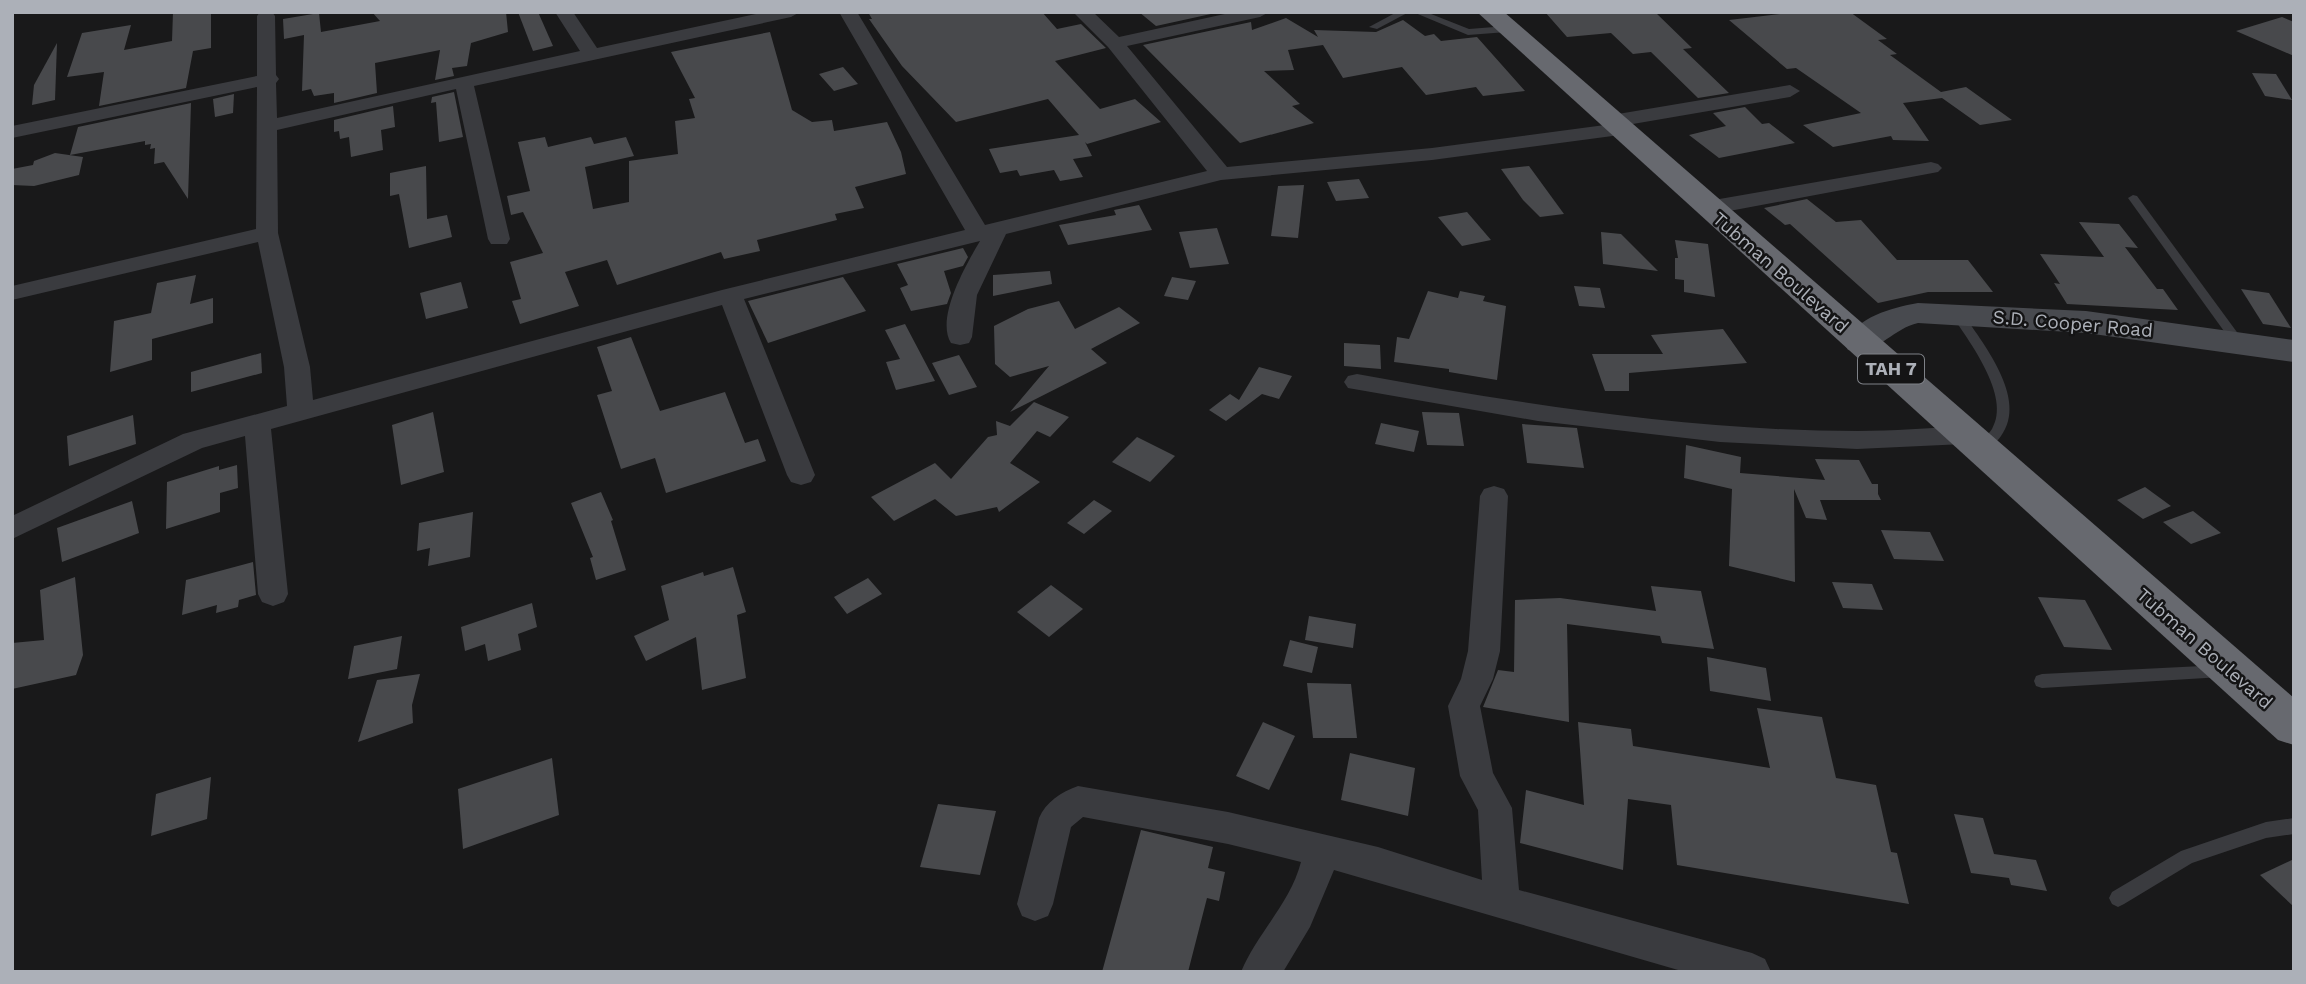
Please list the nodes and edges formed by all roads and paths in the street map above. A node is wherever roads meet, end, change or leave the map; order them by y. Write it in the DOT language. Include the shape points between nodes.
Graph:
graph roads {
  1 [pos="564,12"];
  2 [pos="791,12"];
  3 [pos="848,12"];
  4 [pos="1082,12"];
  5 [pos="1260,12"];
  6 [pos="1405,12"];
  7 [pos="1417,12"];
  8 [pos="267,16"];
  9 [pos="1498,21"];
  10 [pos="1374,27"];
  11 [pos="1115,43"];
  12 [pos="592,55"];
  13 [pos="268,79"];
  14 [pos="464,83"];
  15 [pos="1790,92"];
  16 [pos="1616,125"];
  17 [pos="268,127"];
  18 [pos="12,131"];
  19 [pos="1931,168"];
  20 [pos="1221,174"];
  21 [pos="2133,198"];
  22 [pos="1708,208"];
  23 [pos="988,232"];
  24 [pos="267,233"];
  25 [pos="499,239"];
  26 [pos="12,293"];
  27 [pos="730,295"];
  28 [pos="1957,314"];
  29 [pos="960,337"];
  30 [pos="1860,342"];
  31 [pos="2238,342"];
  32 [pos="2294,351"];
  33 [pos="1357,382"];
  34 [pos="301,412"];
  35 [pos="257,425"];
  36 [pos="1972,442"];
  37 [pos="801,475"];
  38 [pos="1494,496"];
  39 [pos="12,528"];
  40 [pos="273,594"];
  41 [pos="2231,670"];
  42 [pos="2042,681"];
  43 [pos="2294,726"];
  44 [pos="2294,826"];
  45 [pos="1321,852"];
  46 [pos="2118,898"];
  47 [pos="1502,903"];
  48 [pos="1035,904"];
  49 [pos="1260,972"];
  50 [pos="1752,972"];
  1 -- 12 [label="street"];
  2 -- 12 [label="street"];
  3 -- 23 [label="street"];
  4 -- 11 [label="street"];
  5 -- 11 [label="street"];
  6 -- 10 [label="lane"];
  7 -- 9 [label="lane" via="1468,32"];
  8 -- 13 [label="street"];
  9 -- 16 [label="highway, Tubman Boulevard / TAH 7"];
  11 -- 20 [label="street"];
  12 -- 14 [label="street"];
  13 -- 17 [label="street"];
  13 -- 18 [label="street"];
  14 -- 17 [label="street"];
  14 -- 25 [label="street"];
  15 -- 16 [label="street"];
  16 -- 20 [label="street" via="1432,154"];
  16 -- 22 [label="highway, Tubman Boulevard / TAH 7"];
  17 -- 24 [label="street"];
  19 -- 22 [label="street"];
  20 -- 23 [label="street"];
  21 -- 31 [label="lane"];
  22 -- 30 [label="highway, Tubman Boulevard / TAH 7"];
  23 -- 27 [label="street"];
  23 -- 29 [label="street" via="958,317"];
  24 -- 26 [label="street"];
  24 -- 34 [label="street" via="297,367"];
  27 -- 34 [label="street"];
  27 -- 37 [label="street"];
  28 -- 30 [label="street, S.D. Cooper Road" via="1899,316 1882,323"];
  28 -- 31 [label="street, S.D. Cooper Road" via="2086,322"];
  28 -- 36 [label="lane" via="1993,369 2002,399 2002,422 1995,436"];
  30 -- 36 [label="highway, Tubman Boulevard / TAH 7"];
  31 -- 32 [label="street, S.D. Cooper Road"];
  33 -- 36 [label="street" via="1475,404 1707,432"];
  34 -- 35 [label="street"];
  35 -- 39 [label="street" via="193,442"];
  35 -- 40 [label="street"];
  36 -- 41 [label="highway, Tubman Boulevard / TAH 7"];
  38 -- 47 [label="street" via="1484,651 1464,706 1477,776 1495,808"];
  41 -- 42 [label="lane"];
  41 -- 43 [label="highway, Tubman Boulevard / TAH 7"];
  44 -- 46 [label="lane" via="2266,830 2187,857"];
  45 -- 47 [label="street" via="1378,863"];
  45 -- 48 [label="street" via="1228,828 1078,801 1056,818"];
  45 -- 49 [label="street" via="1303,905"];
  47 -- 50 [label="street"];
}
